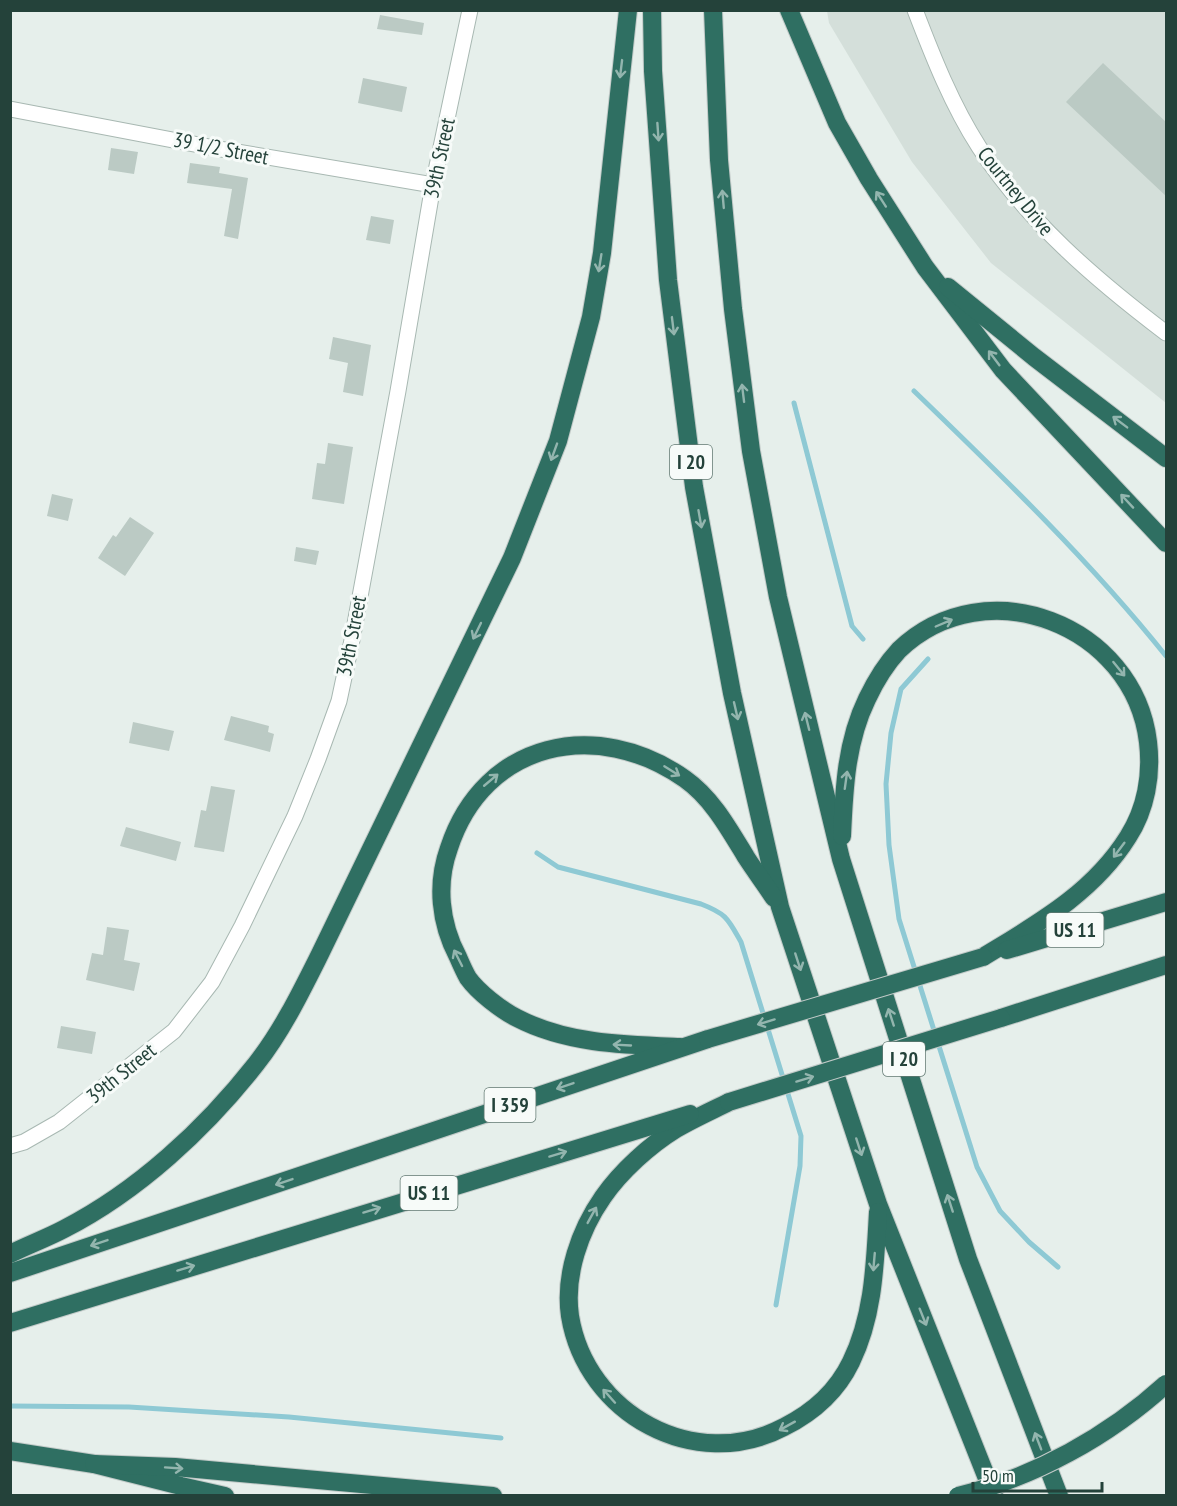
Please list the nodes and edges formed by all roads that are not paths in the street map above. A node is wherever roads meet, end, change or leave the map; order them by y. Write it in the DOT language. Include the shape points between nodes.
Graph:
graph roads {
  1 [pos="470,10"];
  2 [pos="628,10"];
  3 [pos="652,10"];
  4 [pos="713,10"];
  5 [pos="789,10"];
  6 [pos="915,10"];
  7 [pos="10,109"];
  8 [pos="433,185"];
  9 [pos="925,267"];
  10 [pos="1167,333"];
  11 [pos="1167,458"];
  12 [pos="1167,543"];
  13 [pos="841,859"];
  14 [pos="1167,902"];
  15 [pos="780,907"];
  16 [pos="982,957"];
  17 [pos="1167,965"];
  18 [pos="680,1047"];
  19 [pos="729,1102"];
  20 [pos="10,1146"];
  21 [pos="878,1204"];
  22 [pos="10,1254"];
  23 [pos="10,1273"];
  24 [pos="10,1323"];
  25 [pos="1167,1384"];
  26 [pos="10,1451"];
  27 [pos="94,1464"];
  28 [pos="225,1496"];
  29 [pos="493,1496"];
  30 [pos="958,1496"];
  31 [pos="994,1496"];
  32 [pos="1059,1496"];
  1 -- 8 [label="street, 39th Street"];
  2 -- 22 [label="highway, one-way" via="602,253 591,317 558,441 512,558 326,944 269,1046 215,1111 169,1156 121,1194 66,1228"];
  3 -- 15 [label="highway, I 20, one-way" via="668,280 694,487 732,693"];
  13 -- 4 [label="highway, I 20, one-way" via="777,597 751,451 720,171"];
  9 -- 5 [label="highway, one-way" via="837,123"];
  6 -- 10 [label="street, Courtney Drive" via="948,92 979,147 1016,197 1106,286"];
  7 -- 8 [label="street, 39 1/2 Street"];
  8 -- 20 [label="street, 39th Street" via="339,700 295,816 212,982 174,1030 59,1122"];
  11 -- 9 [label="highway, one-way" via="1034,357"];
  12 -- 9 [label="highway, one-way" via="1003,370"];
  13 -- 16 [label="highway, one-way" via="849,755 866,700 899,650 939,624 983,612 1040,617 1067,626 1091,642 1124,674 1142,713 1149,744 1150,776 1139,817 1117,853 1073,899"];
  32 -- 13 [label="highway, I 20, one-way" via="968,1259"];
  14 -- 16 [label="highway, US 11"];
  18 -- 15 [label="highway, one-way" via="605,1044 537,1027 499,1007 469,979 449,941 441,899 445,857 472,800 486,784 520,760 551,749 590,745 644,755 687,781 707,801 726,823"];
  15 -- 21 [label="highway, I 20, one-way"];
  16 -- 18 [label="highway, I 359, one-way, bridge"];
  19 -- 17 [label="highway, US 11, one-way, bridge"];
  18 -- 23 [label="highway, I 359, one-way"];
  21 -- 19 [label="highway, one-way" via="865,1323 839,1381 810,1411 774,1432 735,1443 714,1444 671,1437 634,1418 603,1389 575,1335 570,1315 575,1254 604,1195 631,1166 676,1130"];
  24 -- 19 [label="highway, US 11, one-way"];
  21 -- 31 [label="highway, I 20, one-way"];
  25 -- 30 [label="highway, bridge" via="1122,1420 1082,1445 1021,1475"];
  26 -- 27 [label="highway"];
  27 -- 28 [label="highway"];
  27 -- 29 [label="highway, one-way" via="175,1467"];
}
